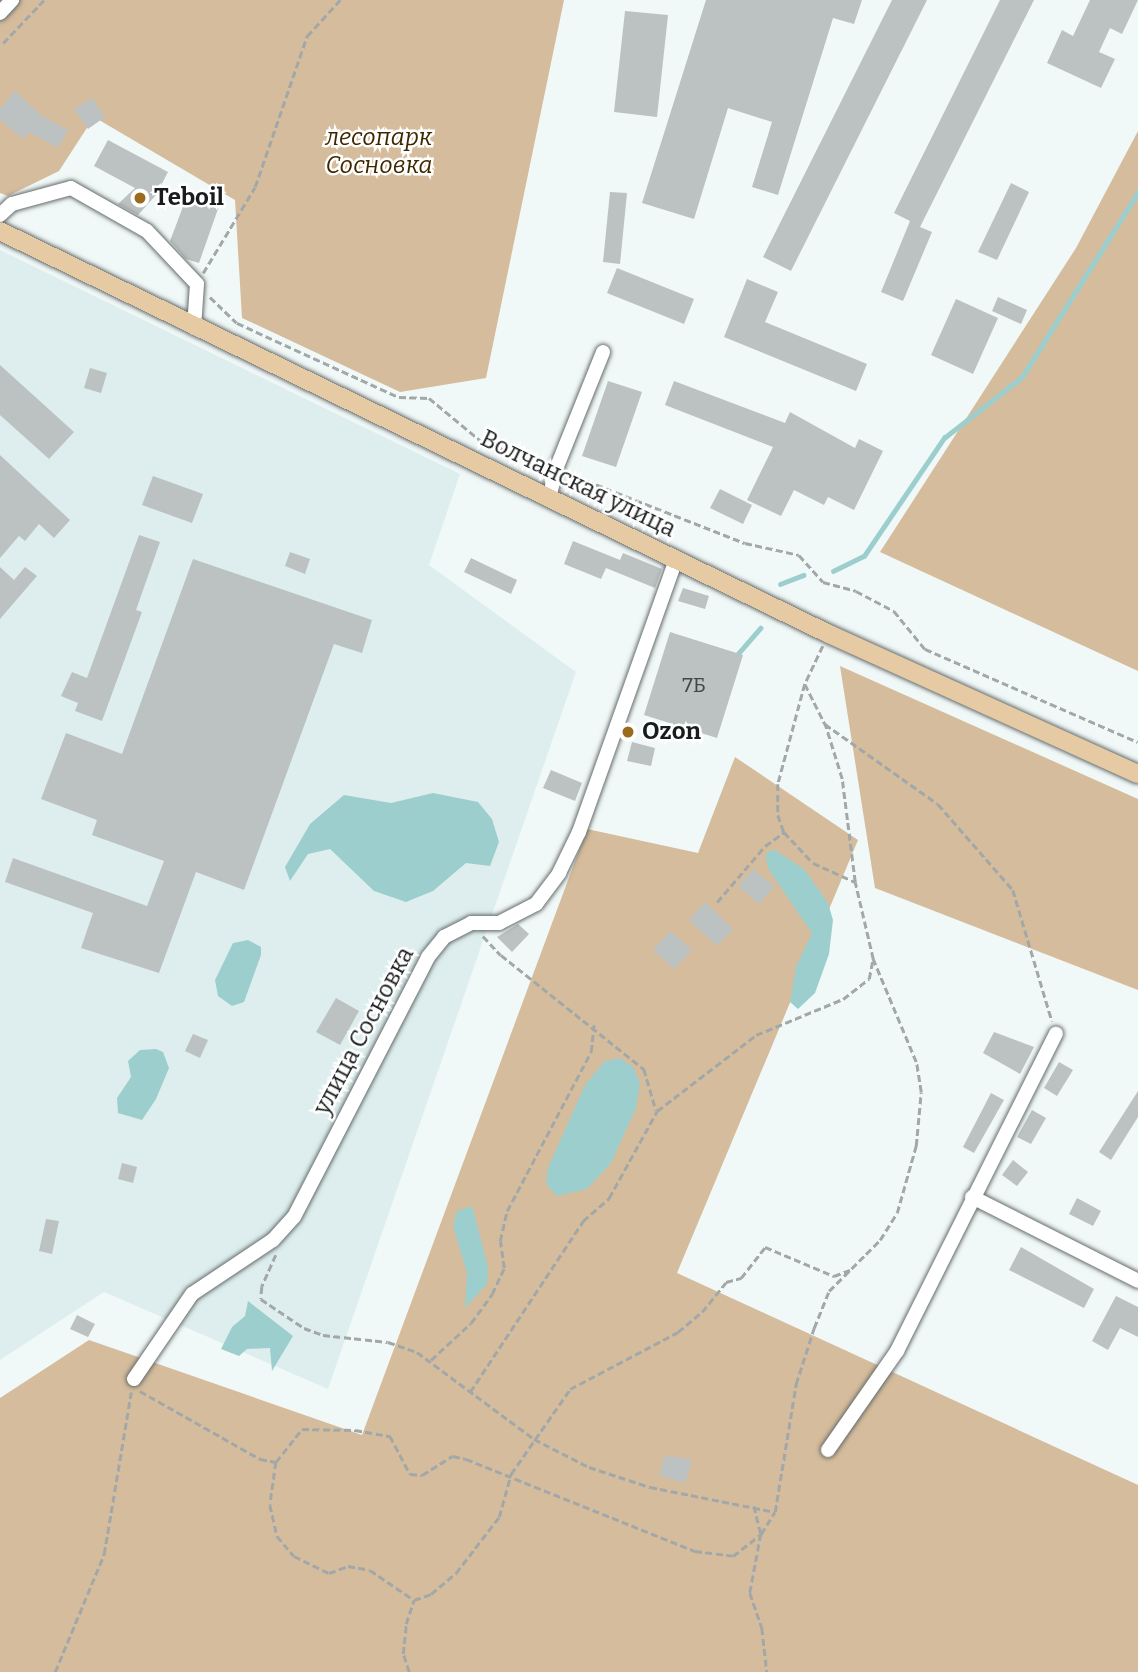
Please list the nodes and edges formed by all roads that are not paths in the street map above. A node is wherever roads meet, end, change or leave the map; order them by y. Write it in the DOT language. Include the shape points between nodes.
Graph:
graph roads {
  1 [pos="12,0"];
  2 [pos="0,13"];
  3 [pos="0,215"];
  4 [pos="0,231"];
  5 [pos="194,328"];
  6 [pos="603,352"];
  7 [pos="550,498"];
  8 [pos="676,559"];
  9 [pos="1138,774"];
  10 [pos="1056,1034"];
  11 [pos="972,1197"];
  12 [pos="1138,1281"];
  13 [pos="134,1379"];
  14 [pos="828,1450"];
  1 -- 2 [label="street"];
  3 -- 5 [label="street" via="12,204 71,188 147,231 197,284"];
  4 -- 5 [label="main road, Волчанская улица"];
  5 -- 7 [label="main road, Волчанская улица"];
  6 -- 7 [label="street" via="556,469"];
  7 -- 8 [label="main road, Волчанская улица"];
  8 -- 9 [label="main road, Волчанская улица"];
  8 -- 13 [label="street, улица Сосновка" via="579,832 559,873 536,904 499,923 471,923 444,937 428,957 294,1217 272,1240 192,1294"];
  10 -- 11 [label="street"];
  11 -- 12 [label="street"];
  11 -- 14 [label="street" via="897,1351"];
}
